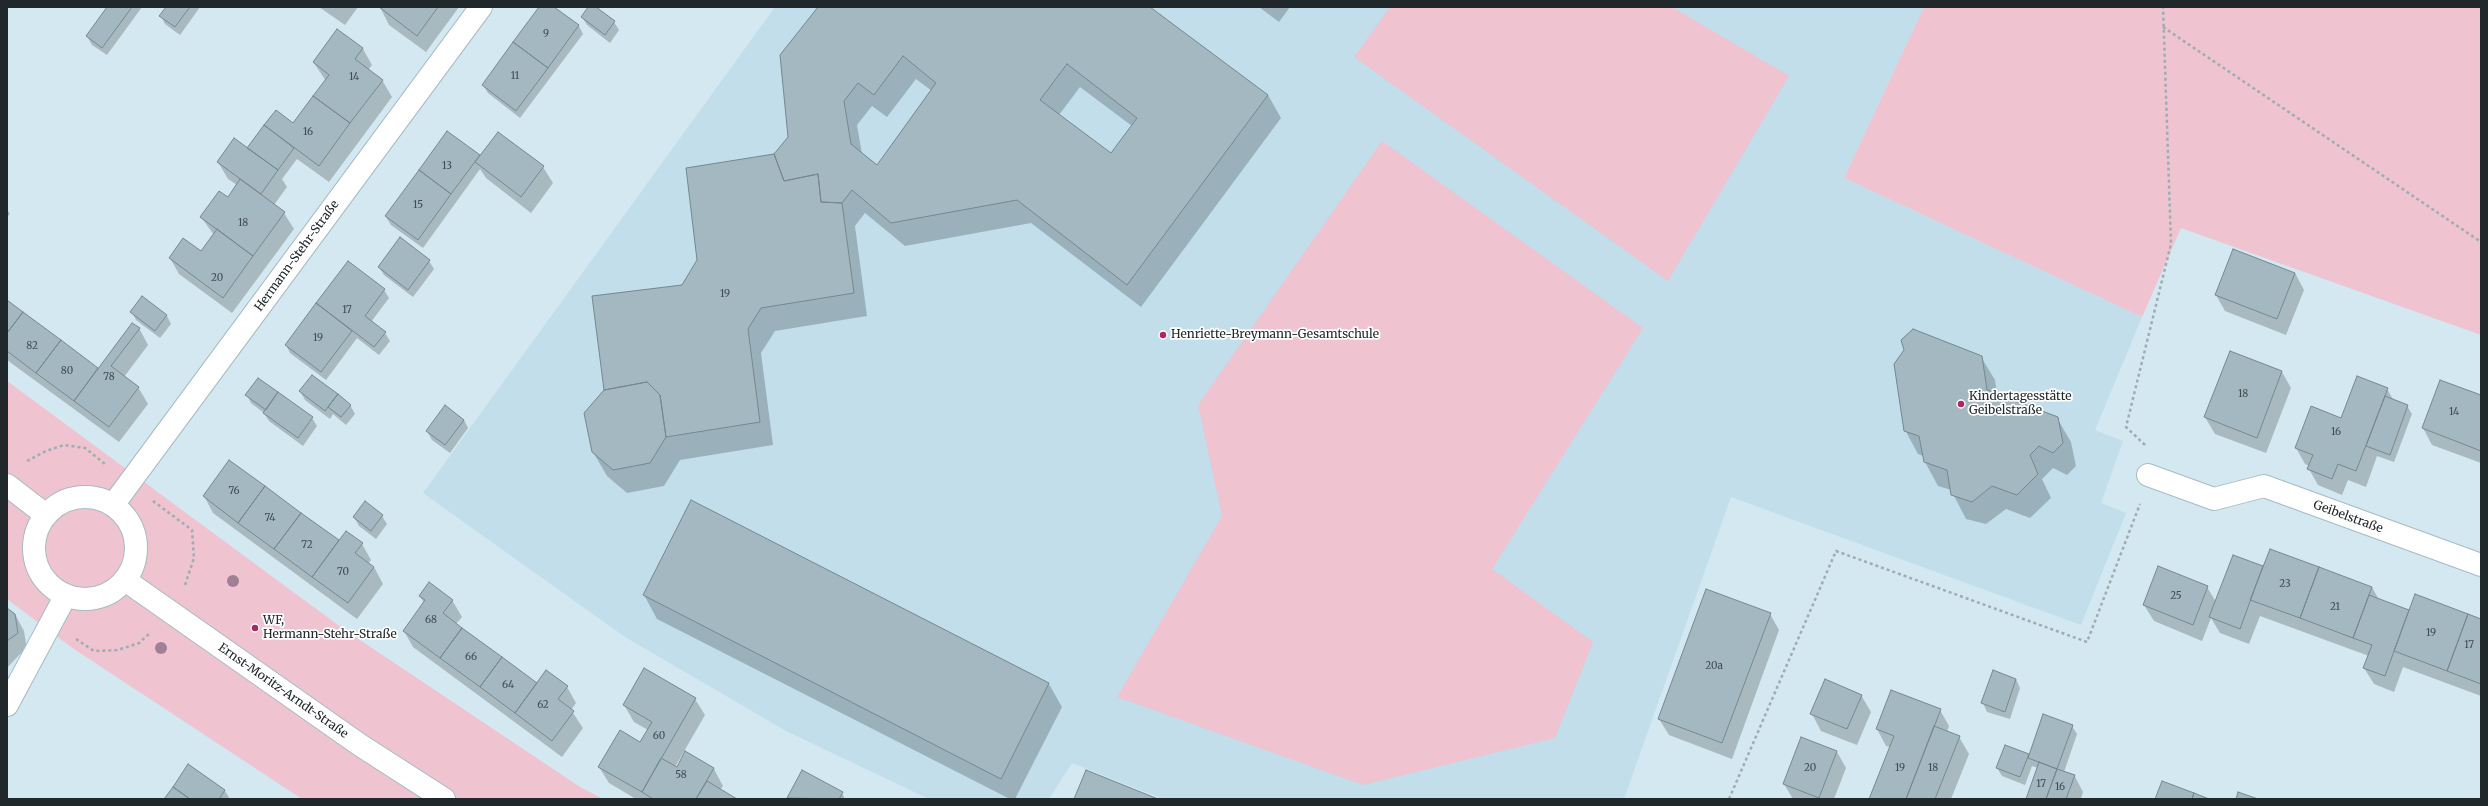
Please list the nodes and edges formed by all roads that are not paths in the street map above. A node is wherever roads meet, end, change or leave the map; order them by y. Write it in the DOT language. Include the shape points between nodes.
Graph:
graph roads {
  1 [pos="481,7"];
  2 [pos="2148,474"];
  3 [pos="7,485"];
  4 [pos="113,505"];
  5 [pos="46,515"];
  6 [pos="2481,565"];
  7 [pos="125,580"];
  8 [pos="66,595"];
  9 [pos="7,705"];
  10 [pos="444,799"];
  1 -- 4 [label="street, Hermann-Stehr-Straße"];
  2 -- 6 [label="street, Geibelstraße" via="2214,499 2264,486"];
  3 -- 5 [label="street"];
  4 -- 5 [label="street" via="100,499 71,499 57,505"];
  4 -- 7 [label="street" via="126,517 134,532 134,565"];
  5 -- 8 [label="street" via="38,528 36,560 52,587"];
  7 -- 8 [label="street" via="116,589 91,599 78,599"];
  7 -- 10 [label="street, Ernst-Moritz-Arndt-Straße" via="360,745"];
  8 -- 9 [label="street"];
}
